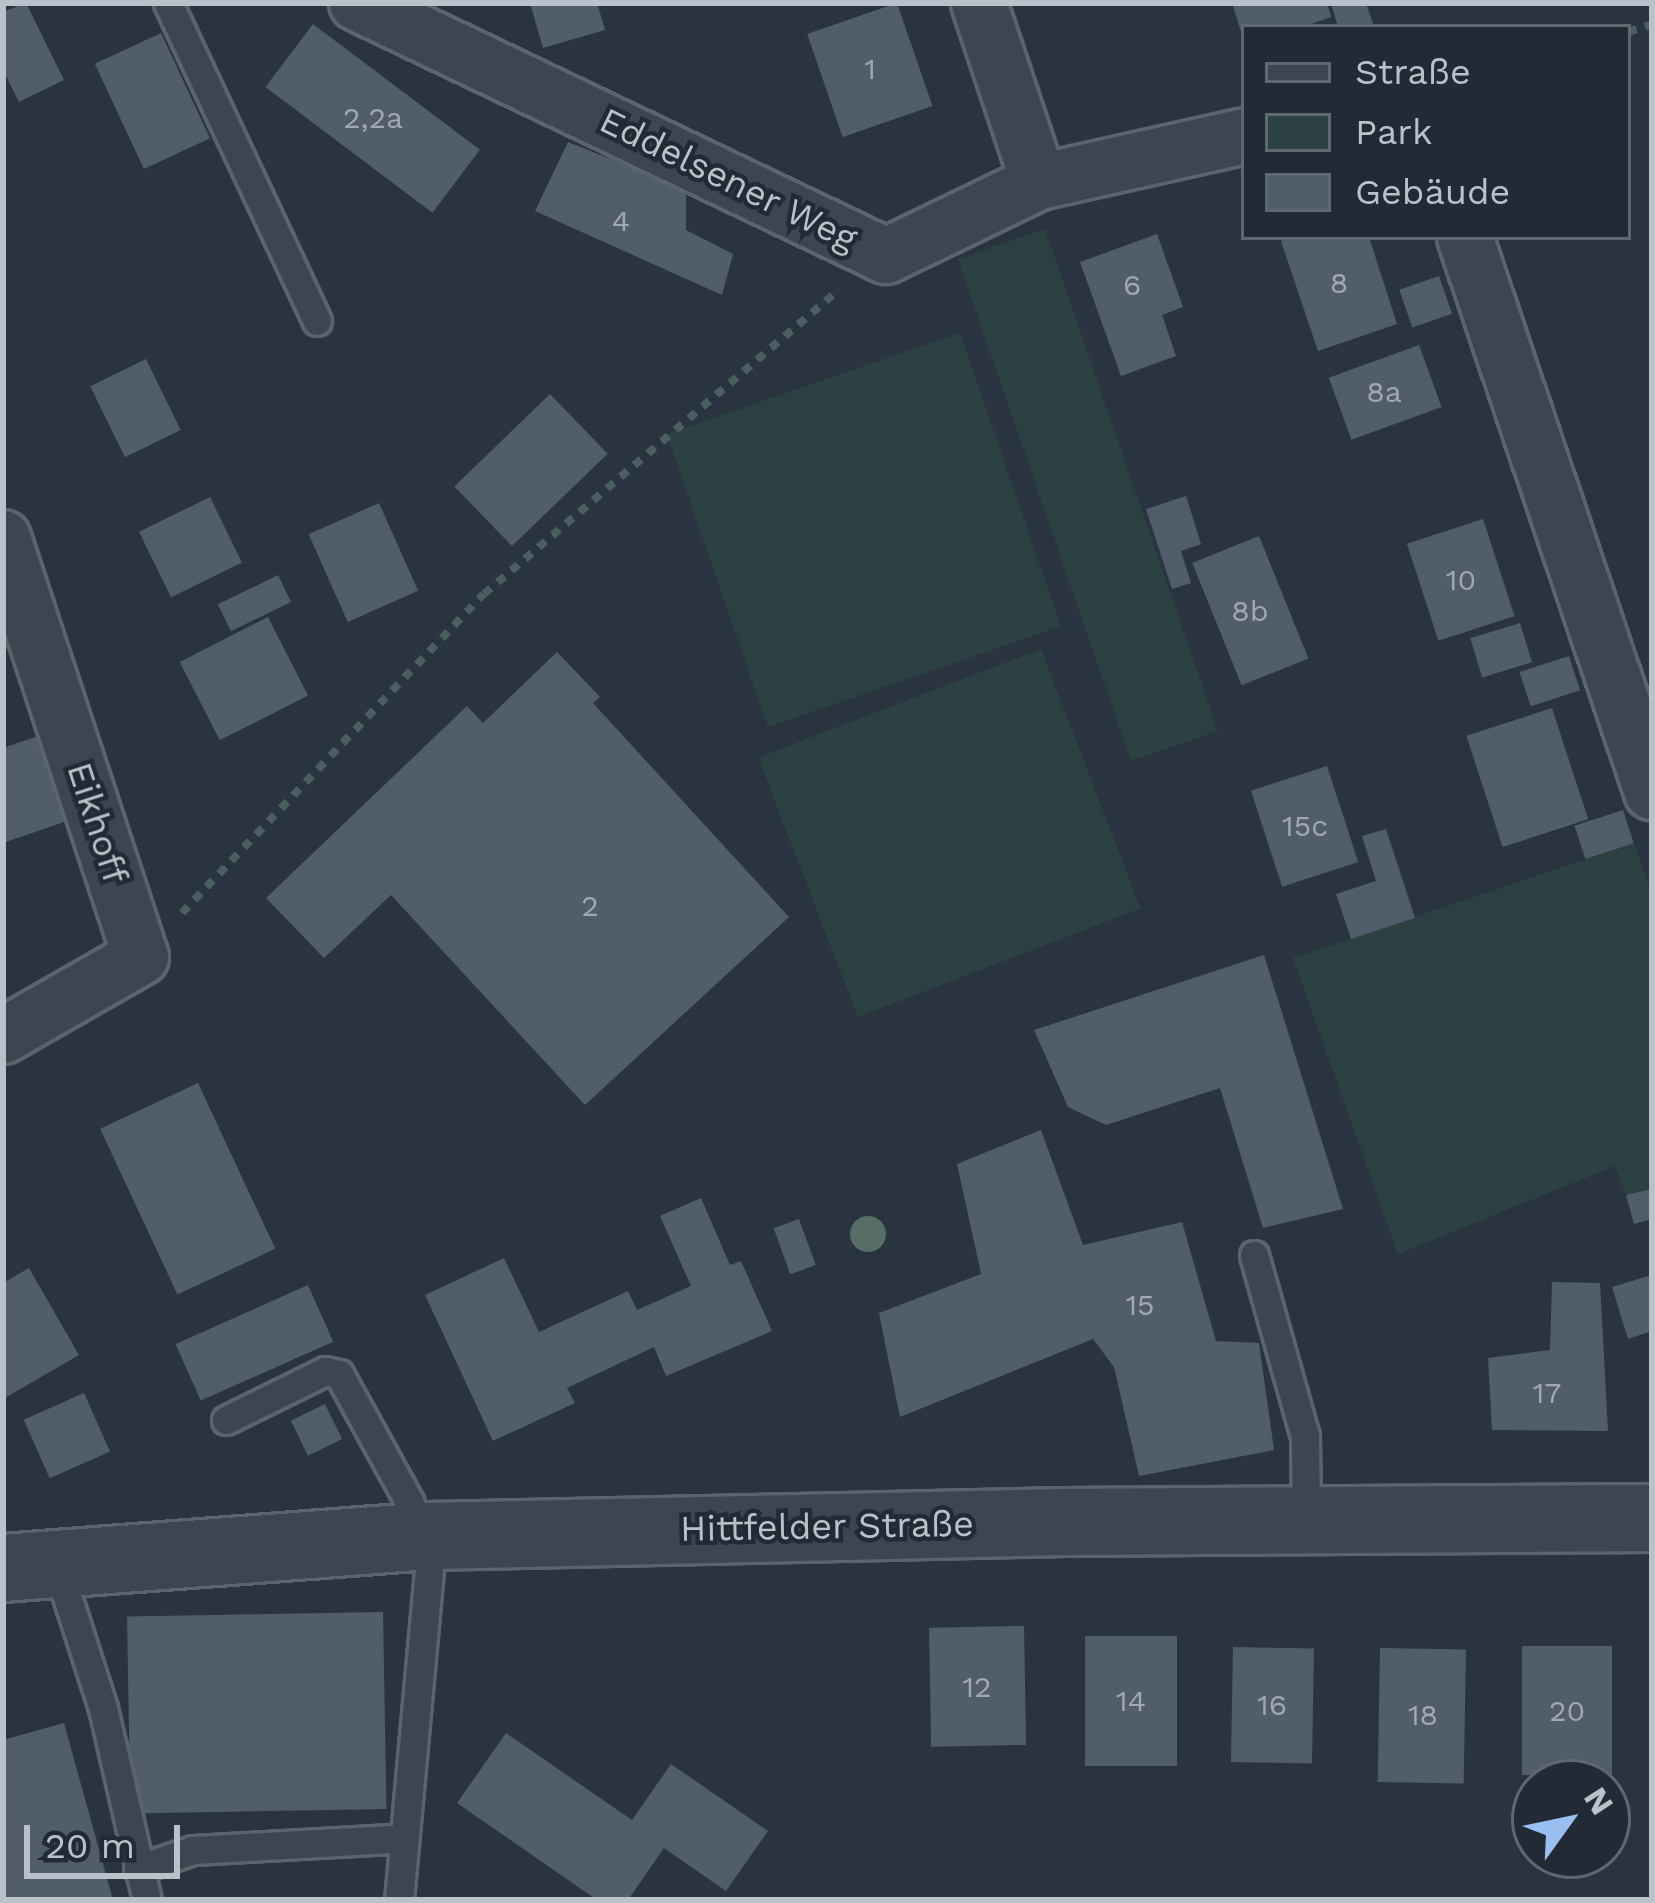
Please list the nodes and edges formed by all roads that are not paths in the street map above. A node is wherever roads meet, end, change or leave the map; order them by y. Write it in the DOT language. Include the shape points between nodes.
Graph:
graph roads {
  1 [pos="168,3"];
  2 [pos="357,3"];
  3 [pos="979,3"];
  4 [pos="1241,137"];
  5 [pos="1039,182"];
  6 [pos="1466,240"];
  7 [pos="317,322"];
  8 [pos="3,538"];
  9 [pos="1652,792"];
  10 [pos="3,1036"];
  11 [pos="1255,1255"];
  12 [pos="226,1420"];
  13 [pos="1652,1518"];
  14 [pos="1306,1520"];
  15 [pos="424,1536"];
  16 [pos="32,1564"];
  17 [pos="405,1838"];
  18 [pos="138,1869"];
  19 [pos="147,1900"];
  20 [pos="399,1900"];
  1 -- 7 [label="lane"];
  2 -- 5 [label="street, Eddelsener Weg" via="886,256"];
  3 -- 5 [label="street"];
  4 -- 5 [label="street, Eddelsener Weg"];
  6 -- 9 [label="street"];
  8 -- 10 [label="street, Eikhoff" via="141,956"];
  11 -- 14 [label="lane" via="1306,1436"];
  12 -- 15 [label="lane" via="325,1371 339,1374"];
  13 -- 14 [label="street, Hittfelder Straße"];
  14 -- 15 [label="street, Hittfelder Straße"];
  15 -- 16 [label="street, Hittfelder Straße"];
  15 -- 17 [label="lane"];
  16 -- 18 [label="lane" via="66,1593 103,1708"];
  17 -- 18 [label="lane" via="193,1850"];
  17 -- 20 [label="lane"];
  18 -- 19 [label="lane"];
}
